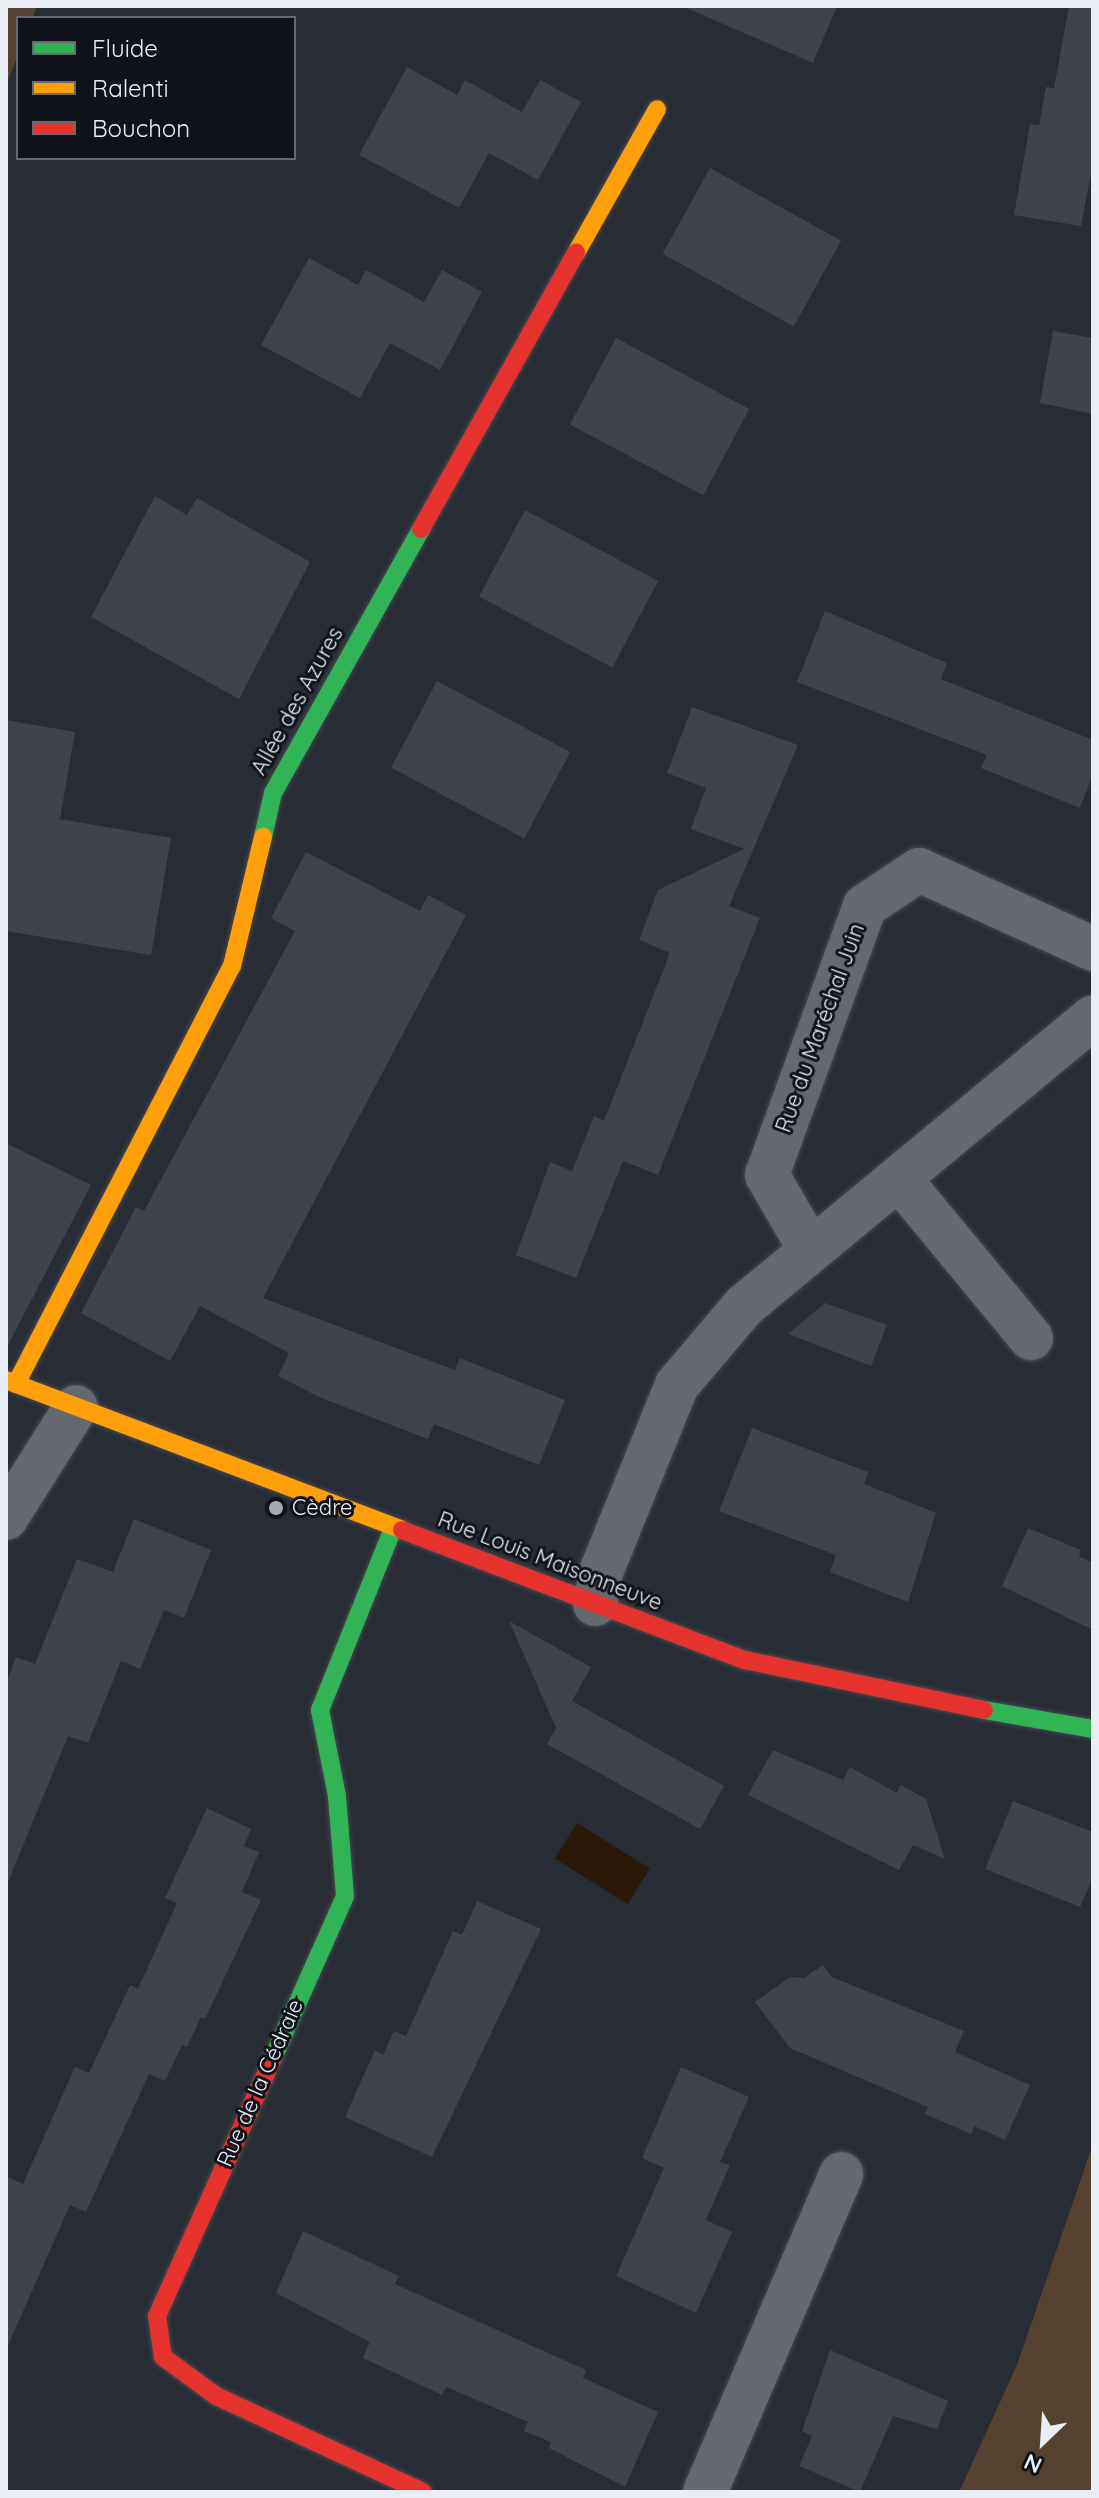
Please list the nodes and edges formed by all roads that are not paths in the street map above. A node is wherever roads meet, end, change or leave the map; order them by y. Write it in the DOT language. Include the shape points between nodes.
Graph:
graph roads {
  1 [pos="657,109"];
  2 [pos="1093,949"];
  3 [pos="1093,1017"];
  4 [pos="901,1181"];
  5 [pos="810,1249"];
  6 [pos="1031,1338"];
  7 [pos="11,1382"];
  8 [pos="76,1407"];
  9 [pos="6,1518"];
  10 [pos="393,1528"];
  11 [pos="595,1604"];
  12 [pos="1093,1729"];
  13 [pos="841,2174"];
  14 [pos="423,2492"];
  15 [pos="705,2492"];
  1 -- 7 [label="street, Allée des Azures" via="273,793 232,966"];
  2 -- 5 [label="street, Rue du Maréchal Juin" via="919,870 865,906 767,1175"];
  3 -- 4 [label="street"];
  4 -- 5 [label="street"];
  4 -- 6 [label="street"];
  5 -- 11 [label="street" via="744,1306 677,1385 601,1572"];
  7 -- 8 [label="street, Rue Louis Maisonneuve"];
  8 -- 9 [label="street"];
  8 -- 10 [label="street, Rue Louis Maisonneuve"];
  10 -- 11 [label="street, Rue Louis Maisonneuve"];
  10 -- 14 [label="street, Rue de la Cédraie" via="320,1710 337,1796 345,1896 157,2316 163,2357 216,2396"];
  11 -- 12 [label="street, Rue Louis Maisonneuve" via="745,1660 900,1696"];
  13 -- 15 [label="street"];
}
